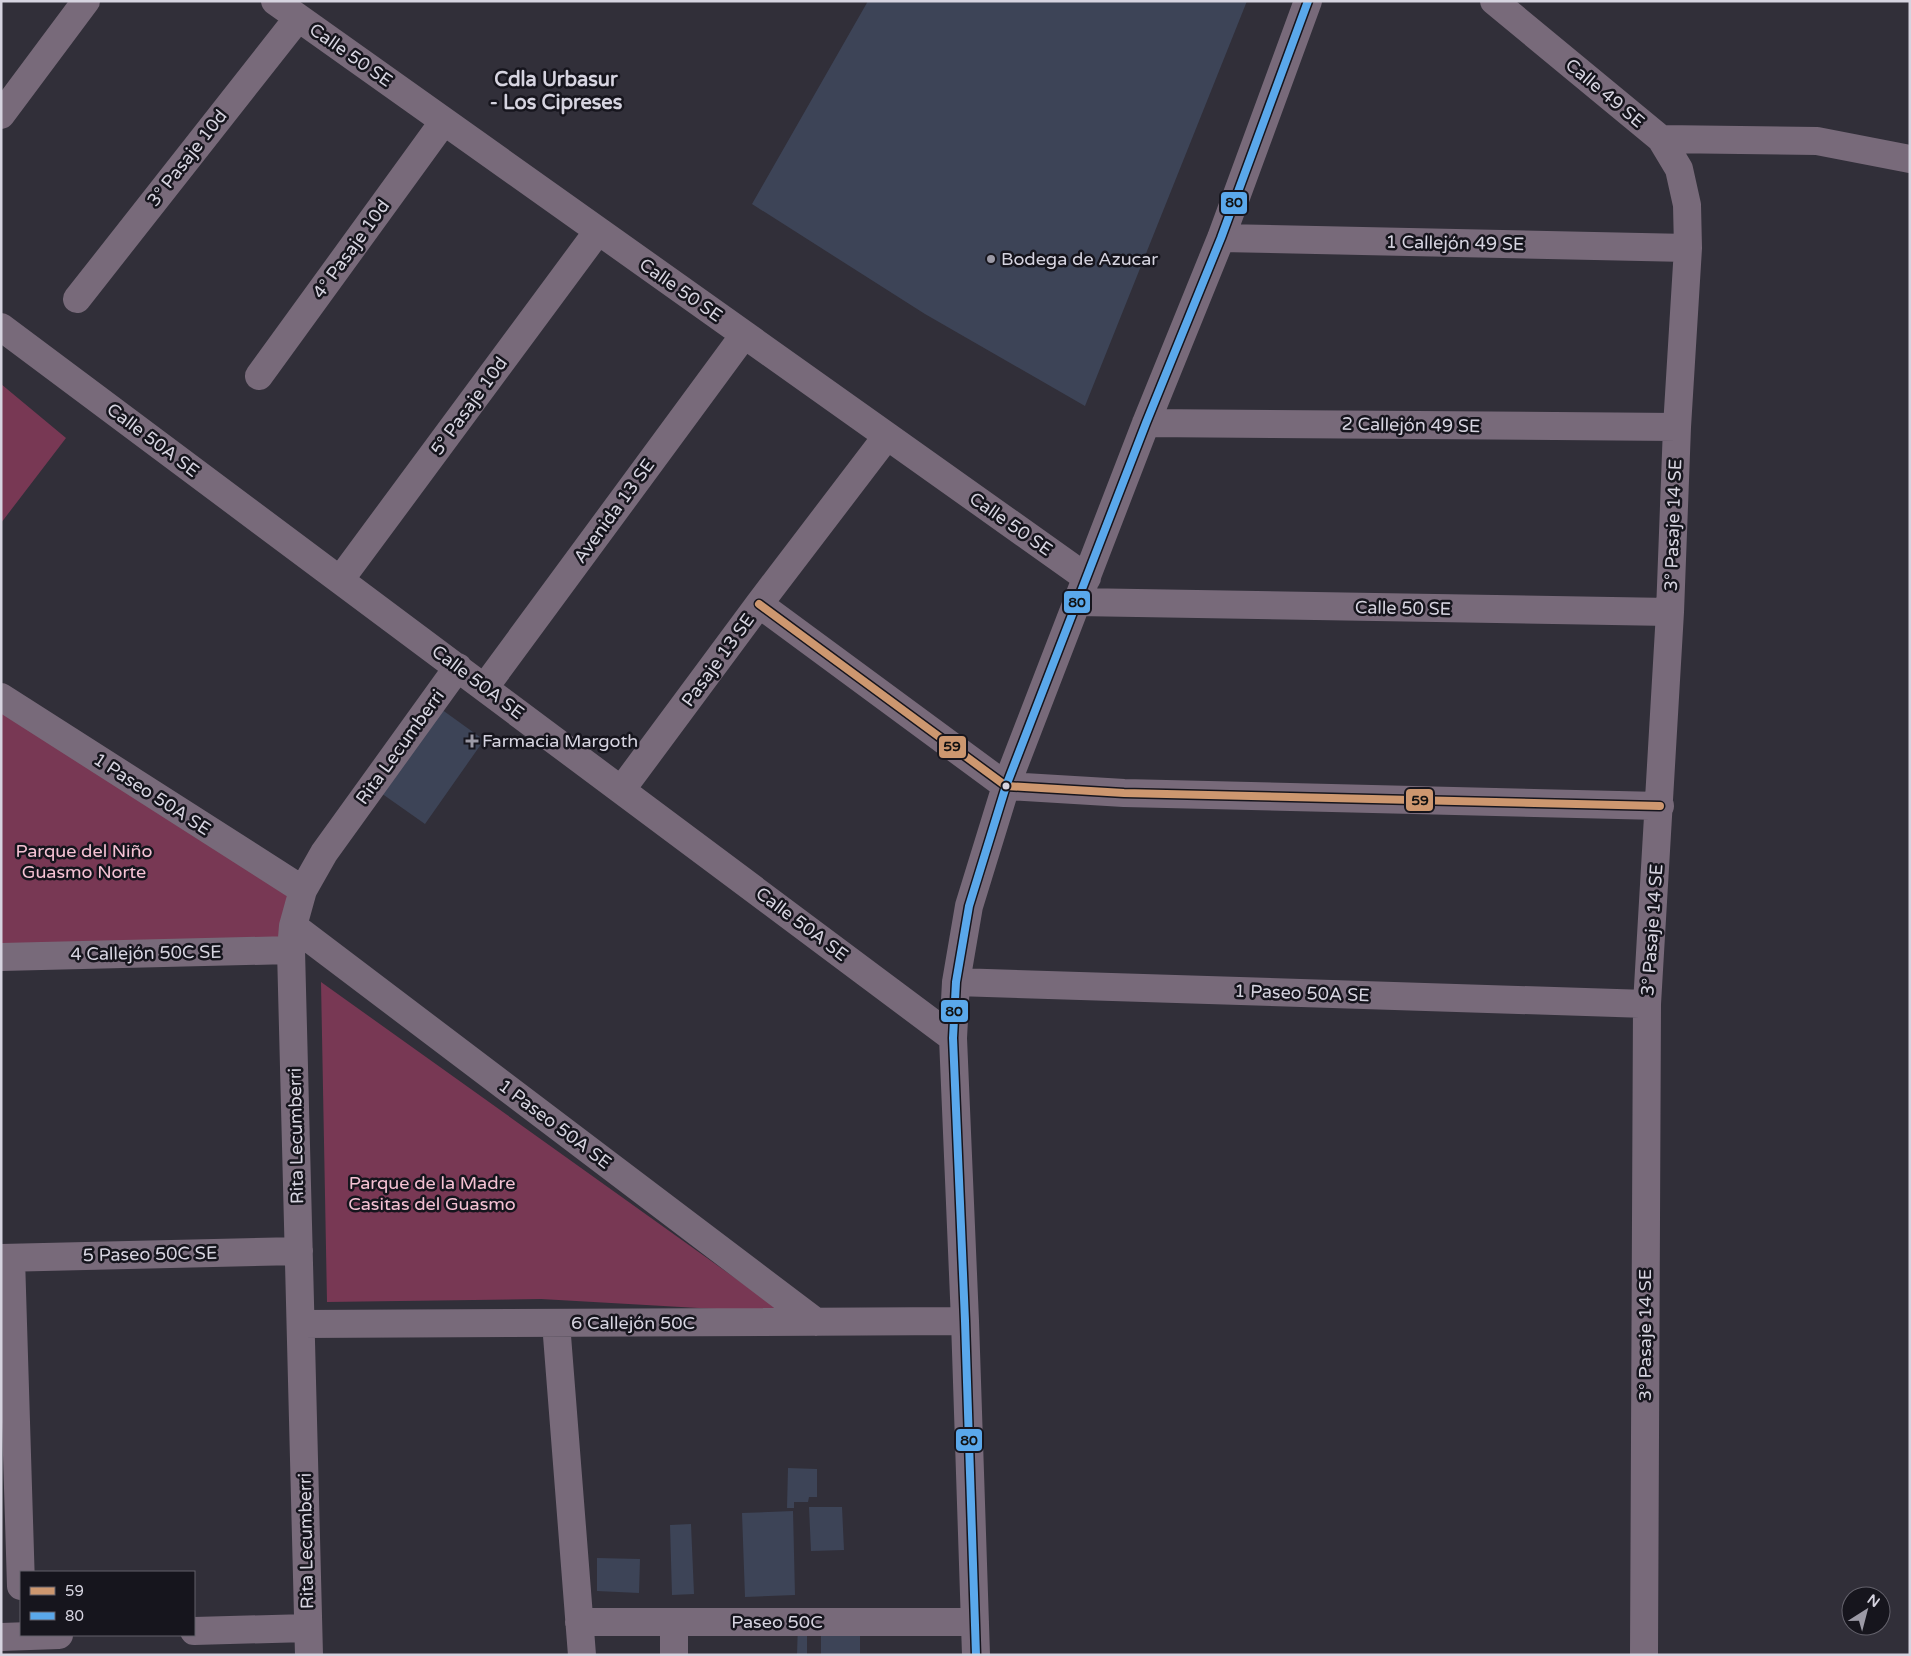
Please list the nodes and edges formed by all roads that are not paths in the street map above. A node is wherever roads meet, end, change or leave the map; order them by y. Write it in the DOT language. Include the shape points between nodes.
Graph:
graph roads {
  1 [pos="86,1"];
  2 [pos="275,1"];
  3 [pos="1308,1"];
  4 [pos="1494,1"];
  5 [pos="298,18"];
  6 [pos="1,115"];
  7 [pos="444,121"];
  8 [pos="1661,139"];
  9 [pos="1910,159"];
  10 [pos="1687,206"];
  11 [pos="598,231"];
  12 [pos="1221,238"];
  13 [pos="1688,248"];
  14 [pos="77,299"];
  15 [pos="1,327"];
  16 [pos="744,335"];
  17 [pos="259,376"];
  18 [pos="1146,423"];
  19 [pos="1677,427"];
  20 [pos="887,436"];
  21 [pos="340,580"];
  22 [pos="1082,590"];
  23 [pos="759,604"];
  24 [pos="1670,612"];
  25 [pos="458,667"];
  26 [pos="485,687"];
  27 [pos="1,698"];
  28 [pos="1006,786"];
  29 [pos="622,789"];
  30 [pos="1660,806"];
  31 [pos="303,890"];
  32 [pos="292,938"];
  33 [pos="1,956"];
  34 [pos="956,982"];
  35 [pos="1648,1004"];
  36 [pos="953,1038"];
  37 [pos="299,1251"];
  38 [pos="6,1258"];
  39 [pos="965,1321"];
  40 [pos="816,1322"];
  41 [pos="556,1323"];
  42 [pos="301,1324"];
  43 [pos="8,1369"];
  44 [pos="20,1571"];
  45 [pos="579,1622"];
  46 [pos="674,1622"];
  47 [pos="975,1622"];
  48 [pos="308,1628"];
  49 [pos="195,1631"];
  50 [pos="52,1636"];
  51 [pos="18,1641"];
  52 [pos="309,1655"];
  53 [pos="582,1655"];
  54 [pos="674,1655"];
  55 [pos="976,1655"];
  56 [pos="1644,1655"];
  1 -- 6 [label="street"];
  2 -- 5 [label="street, Calle 50 SE"];
  3 -- 12 [label="street"];
  4 -- 8 [label="street, Calle 49 SE"];
  5 -- 7 [label="street, Calle 50 SE"];
  5 -- 14 [label="street, 3° Pasaje 10d"];
  7 -- 11 [label="street, Calle 50 SE"];
  7 -- 17 [label="street, 4° Pasaje 10d"];
  8 -- 9 [label="street" via="1817,142"];
  8 -- 10 [label="street, Calle 49 SE" via="1679,170"];
  10 -- 13 [label="street, 3° Pasaje 14 SE"];
  11 -- 16 [label="street, Calle 50 SE"];
  11 -- 21 [label="street, 5° Pasaje 10d"];
  12 -- 13 [label="street, 1 Callejón 49 SE"];
  12 -- 18 [label="street"];
  13 -- 19 [label="street, 3° Pasaje 14 SE"];
  15 -- 21 [label="street, Calle 50A SE"];
  16 -- 20 [label="street, Calle 50 SE"];
  16 -- 26 [label="street, Avenida 13 SE"];
  18 -- 19 [label="street, 2 Callejón 49 SE"];
  18 -- 22 [label="street"];
  19 -- 24 [label="street, 3° Pasaje 14 SE"];
  20 -- 22 [label="street, Calle 50 SE"];
  20 -- 23 [label="street, Pasaje 13 SE"];
  21 -- 25 [label="street, Calle 50A SE"];
  22 -- 24 [label="street, Calle 50 SE"];
  22 -- 28 [label="street"];
  23 -- 28 [label="street"];
  23 -- 29 [label="street, Pasaje 13 SE"];
  24 -- 30 [label="street, 3° Pasaje 14 SE"];
  25 -- 26 [label="street, Calle 50A SE"];
  25 -- 31 [label="street, Rita Lecumberri" via="324,853"];
  26 -- 29 [label="street, Calle 50A SE"];
  27 -- 31 [label="street, 1 Paseo 50A SE"];
  28 -- 30 [label="street" via="1124,793"];
  28 -- 34 [label="street" via="969,906"];
  29 -- 36 [label="street, Calle 50A SE"];
  30 -- 35 [label="street, 3° Pasaje 14 SE"];
  31 -- 32 [label="street, Rita Lecumberri"];
  32 -- 33 [label="street, 4 Callejón 50C SE"];
  32 -- 37 [label="street, Rita Lecumberri"];
  32 -- 40 [label="street, 1 Paseo 50A SE"];
  34 -- 35 [label="street, 1 Paseo 50A SE"];
  34 -- 36 [label="street"];
  35 -- 56 [label="street, 3° Pasaje 14 SE"];
  36 -- 39 [label="street"];
  37 -- 38 [label="street, 5 Paseo 50C SE"];
  37 -- 42 [label="street, Rita Lecumberri"];
  38 -- 43 [label="street"];
  39 -- 40 [label="street, 6 Callejón 50C"];
  39 -- 47 [label="street"];
  40 -- 41 [label="street, 6 Callejón 50C"];
  41 -- 42 [label="street, 6 Callejón 50C"];
  41 -- 45 [label="street"];
  42 -- 48 [label="street, Rita Lecumberri"];
  43 -- 44 [label="street"];
  45 -- 46 [label="street, Paseo 50C"];
  45 -- 53 [label="street"];
  46 -- 47 [label="street, Paseo 50C"];
  46 -- 54 [label="street"];
  47 -- 55 [label="street"];
  48 -- 49 [label="street"];
  48 -- 52 [label="street, Rita Lecumberri"];
  50 -- 51 [label="street"];
}
